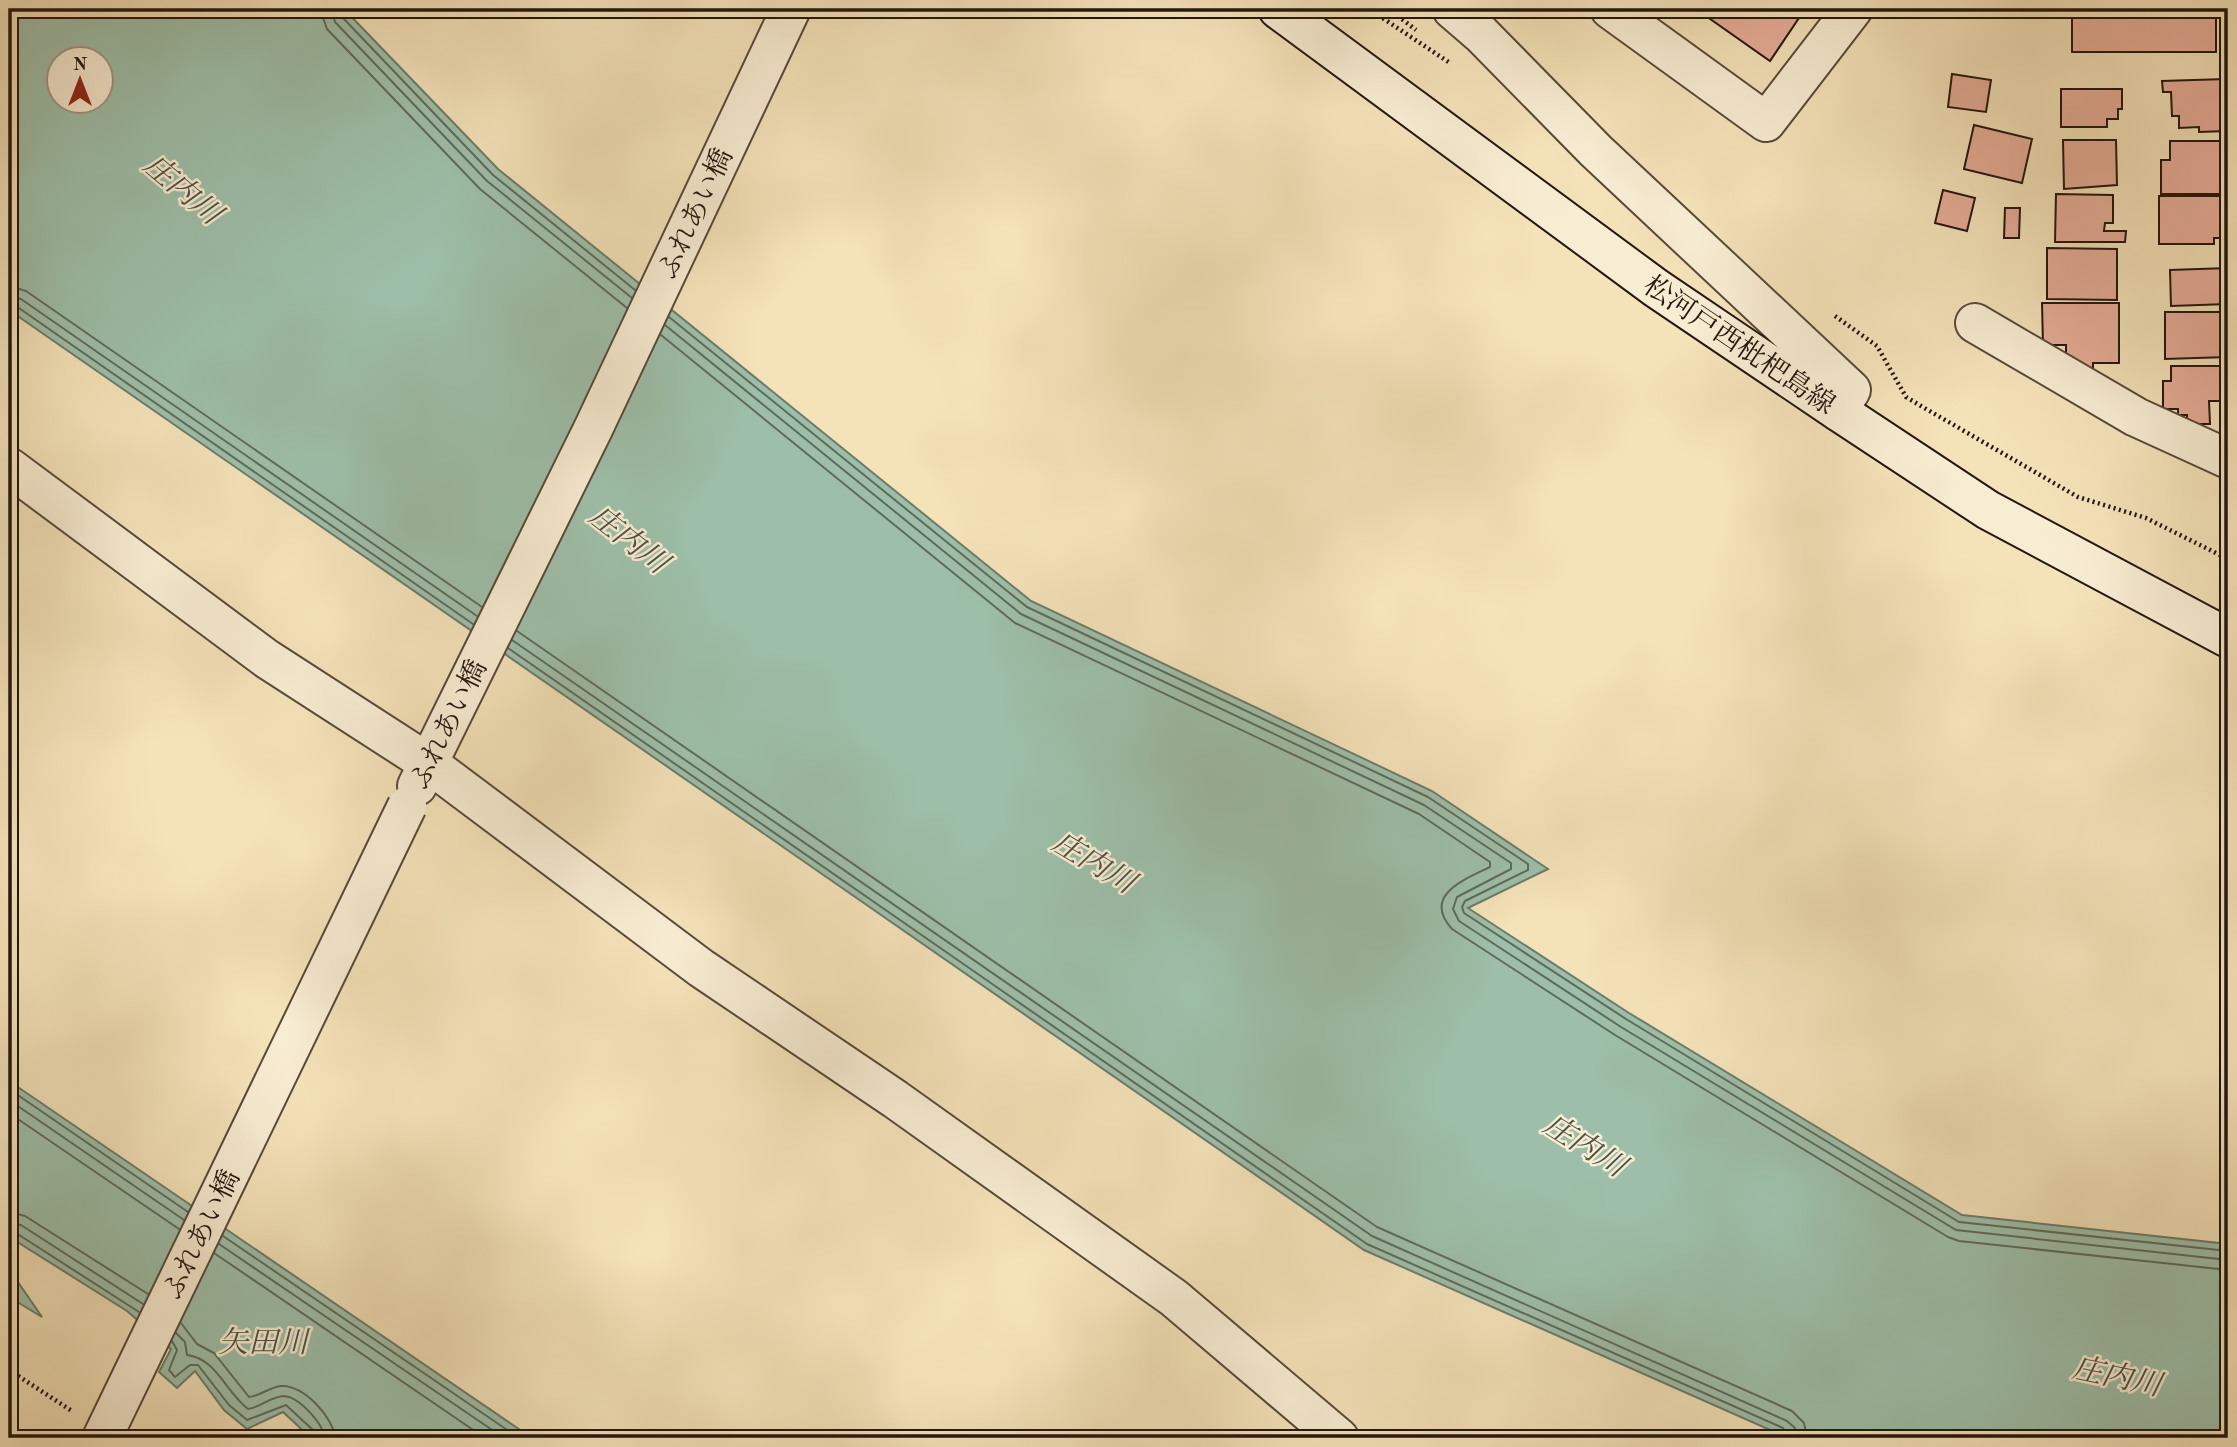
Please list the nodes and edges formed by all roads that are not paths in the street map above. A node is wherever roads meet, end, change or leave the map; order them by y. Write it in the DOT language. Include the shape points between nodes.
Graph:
graph roads {
  1 [pos="791,9"];
  2 [pos="1278,9"];
  3 [pos="1452,9"];
  4 [pos="1610,9"];
  5 [pos="1853,9"];
  6 [pos="1975,323"];
  7 [pos="1838,411"];
  8 [pos="2228,459"];
  9 [pos="9,467"];
  10 [pos="2228,638"];
  11 [pos="428,763"];
  12 [pos="91,1427"];
  13 [pos="1339,1438"];
  1 -- 11 [label="street, ふれあい橋" via="593,429"];
  2 -- 7 [label="street, 松河戸西枇杷島線" via="1656,288"];
  3 -- 7 [label="street" via="1851,390"];
  4 -- 5 [label="street" via="1766,122"];
  6 -- 8 [label="street" via="2136,418"];
  7 -- 10 [label="street, 松河戸西枇杷島線" via="1988,510"];
  9 -- 11 [label="street" via="267,659"];
  11 -- 12 [label="street, ふれあい橋, bridge"];
  11 -- 13 [label="street" via="702,968 1174,1298"];
}
